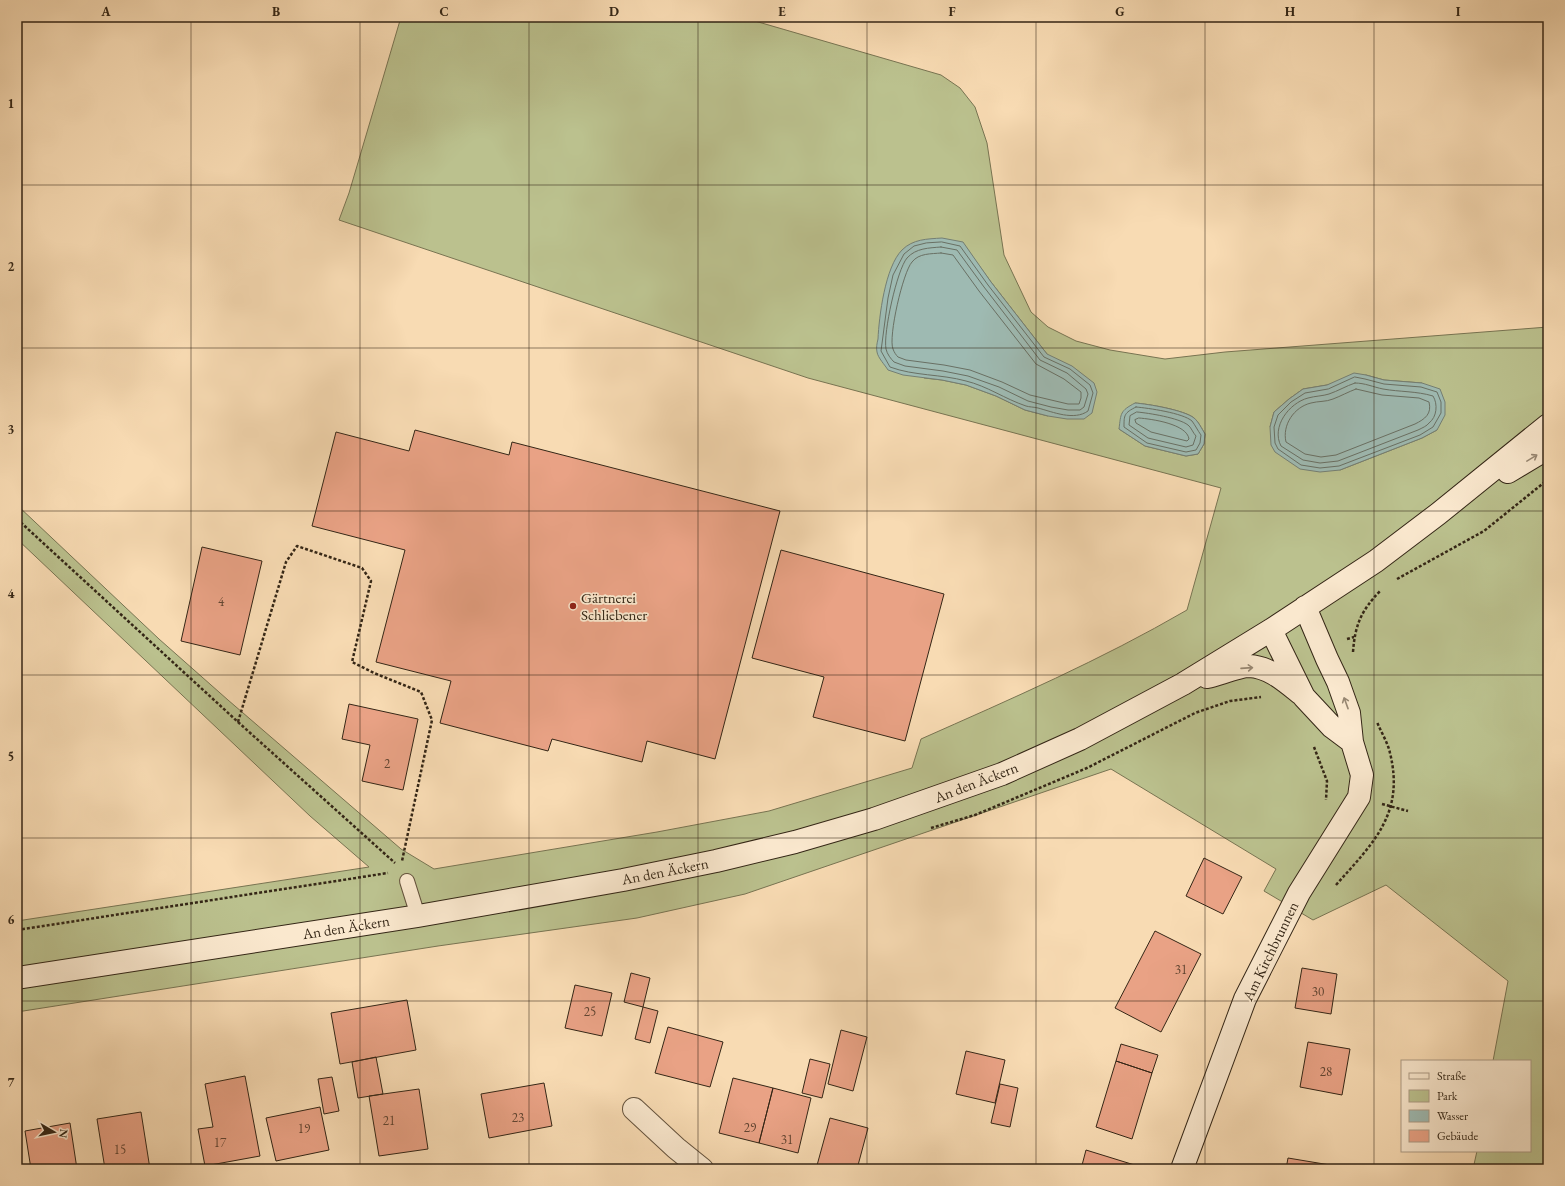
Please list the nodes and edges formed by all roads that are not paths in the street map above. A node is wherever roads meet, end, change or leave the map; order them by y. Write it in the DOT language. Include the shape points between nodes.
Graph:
graph roads {
  1 [pos="1548,425"];
  2 [pos="1548,448"];
  3 [pos="1438,514"];
  4 [pos="1305,607"];
  5 [pos="1271,630"];
  6 [pos="1183,684"];
  7 [pos="1304,697"];
  8 [pos="1352,742"];
  9 [pos="407,881"];
  10 [pos="418,916"];
  11 [pos="17,978"];
  12 [pos="634,1109"];
  13 [pos="674,1159"];
  14 [pos="702,1169"];
  15 [pos="1182,1169"];
  1 -- 3 [label="main road"];
  3 -- 2 [label="main road, one-way"];
  3 -- 4 [label="main road, An den Äckern" via="1376,561"];
  4 -- 5 [label="main road, An den Äckern"];
  8 -- 4 [label="main road, Am Kirchbrunnen, one-way" via="1349,713"];
  5 -- 6 [label="main road, An den Äckern"];
  5 -- 7 [label="main road"];
  6 -- 7 [label="main road, one-way" via="1248,666 1266,670"];
  6 -- 10 [label="main road, An den Äckern" via="1080,739 1002,774 795,842 623,880"];
  7 -- 8 [label="main road" via="1332,727"];
  8 -- 15 [label="main road, Am Kirchbrunnen" via="1362,775 1359,797 1299,893 1245,999"];
  9 -- 10 [label="lane"];
  10 -- 11 [label="main road, An den Äckern"];
  12 -- 13 [label="main road"];
  13 -- 14 [label="main road"];
}
